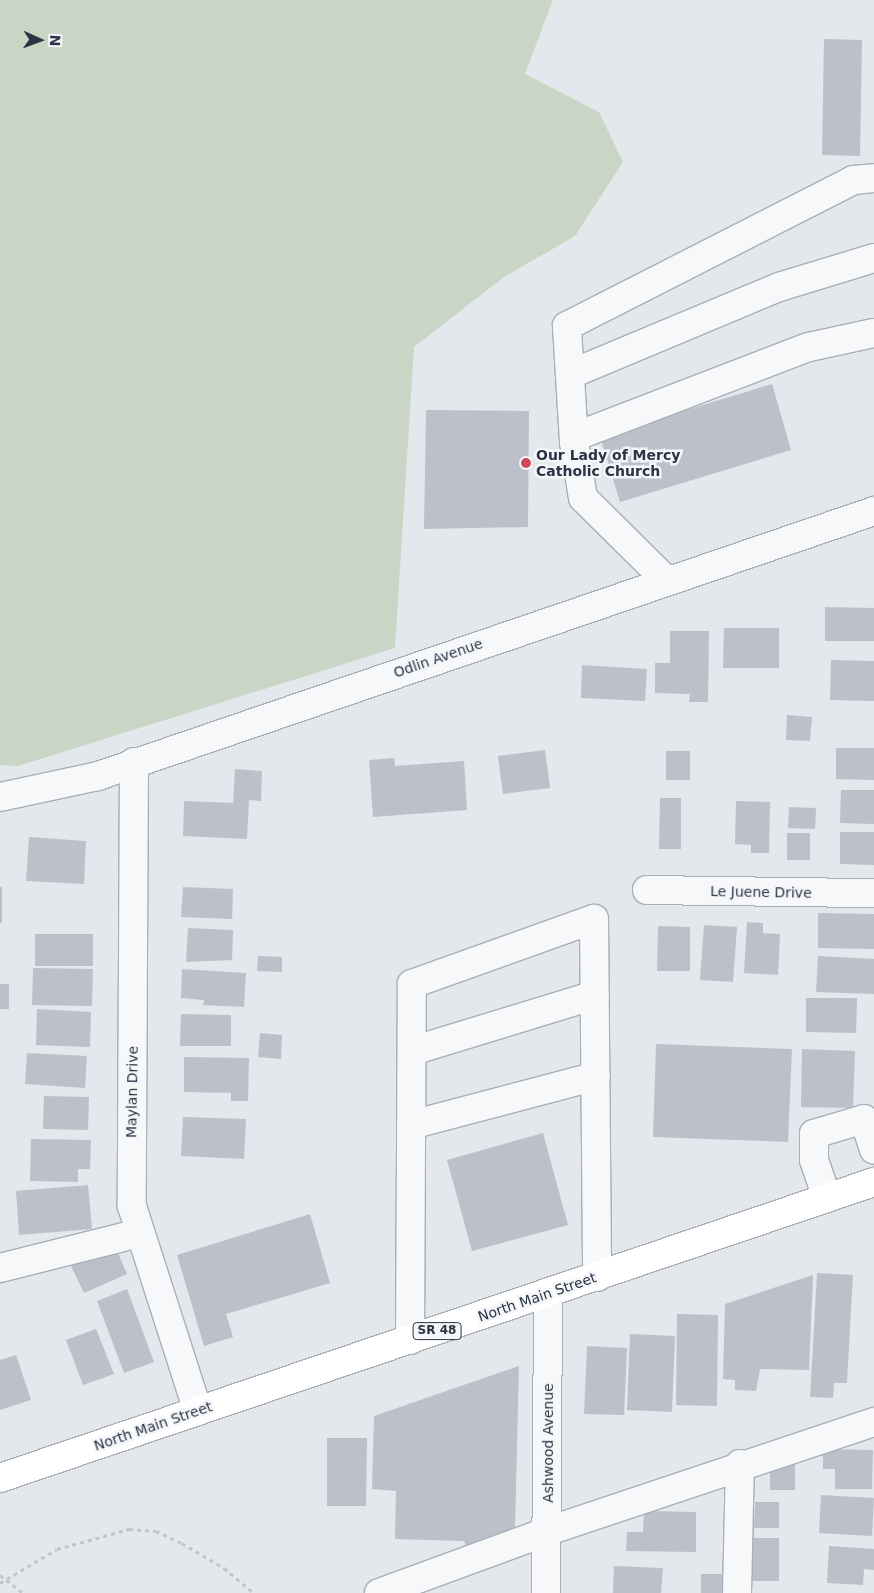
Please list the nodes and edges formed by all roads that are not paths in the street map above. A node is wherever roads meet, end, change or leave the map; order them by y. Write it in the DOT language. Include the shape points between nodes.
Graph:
graph roads {
  1 [pos="874,178"];
  2 [pos="874,258"];
  3 [pos="874,333"];
  4 [pos="572,374"];
  5 [pos="574,437"];
  6 [pos="874,511"];
  7 [pos="667,580"];
  8 [pos="134,762"];
  9 [pos="0,797"];
  10 [pos="647,890"];
  11 [pos="874,893"];
  12 [pos="595,995"];
  13 [pos="412,1050"];
  14 [pos="596,1076"];
  15 [pos="869,1113"];
  16 [pos="411,1125"];
  17 [pos="874,1149"];
  18 [pos="874,1182"];
  19 [pos="827,1198"];
  20 [pos="139,1233"];
  21 [pos="0,1268"];
  22 [pos="597,1277"];
  23 [pos="548,1294"];
  24 [pos="410,1340"];
  25 [pos="198,1411"];
  26 [pos="874,1422"];
  27 [pos="740,1464"];
  28 [pos="0,1478"];
  29 [pos="548,1531"];
  30 [pos="379,1593"];
  31 [pos="546,1593"];
  32 [pos="737,1593"];
  1 -- 4 [label="street" via="853,180 567,326"];
  2 -- 4 [label="street" via="779,288"];
  3 -- 5 [label="street" via="809,347"];
  4 -- 5 [label="street"];
  5 -- 7 [label="street" via="583,498"];
  6 -- 7 [label="street, Odlin Avenue"];
  7 -- 8 [label="street, Odlin Avenue"];
  8 -- 9 [label="street, Odlin Avenue" via="98,776"];
  8 -- 20 [label="street, Maylan Drive" via="137,843 130,1184"];
  10 -- 11 [label="street, Le Juene Drive"];
  12 -- 13 [label="street"];
  12 -- 13 [label="street" via="594,919 412,984"];
  12 -- 14 [label="street"];
  13 -- 16 [label="street"];
  14 -- 16 [label="street"];
  14 -- 22 [label="street"];
  15 -- 17 [label="street"];
  15 -- 19 [label="street" via="814,1134 814,1160"];
  16 -- 24 [label="street"];
  18 -- 19 [label="main road, North Main Street / SR 48"];
  19 -- 22 [label="main road, North Main Street / SR 48"];
  20 -- 21 [label="street"];
  20 -- 25 [label="street, Maylan Drive"];
  22 -- 23 [label="main road, North Main Street / SR 48"];
  23 -- 24 [label="main road, North Main Street / SR 48"];
  23 -- 29 [label="street, Ashwood Avenue"];
  24 -- 25 [label="main road, North Main Street / SR 48"];
  25 -- 28 [label="main road, North Main Street / SR 48"];
  26 -- 27 [label="street"];
  27 -- 29 [label="street"];
  27 -- 32 [label="street"];
  29 -- 30 [label="street"];
  29 -- 31 [label="street, Ashwood Avenue"];
}
